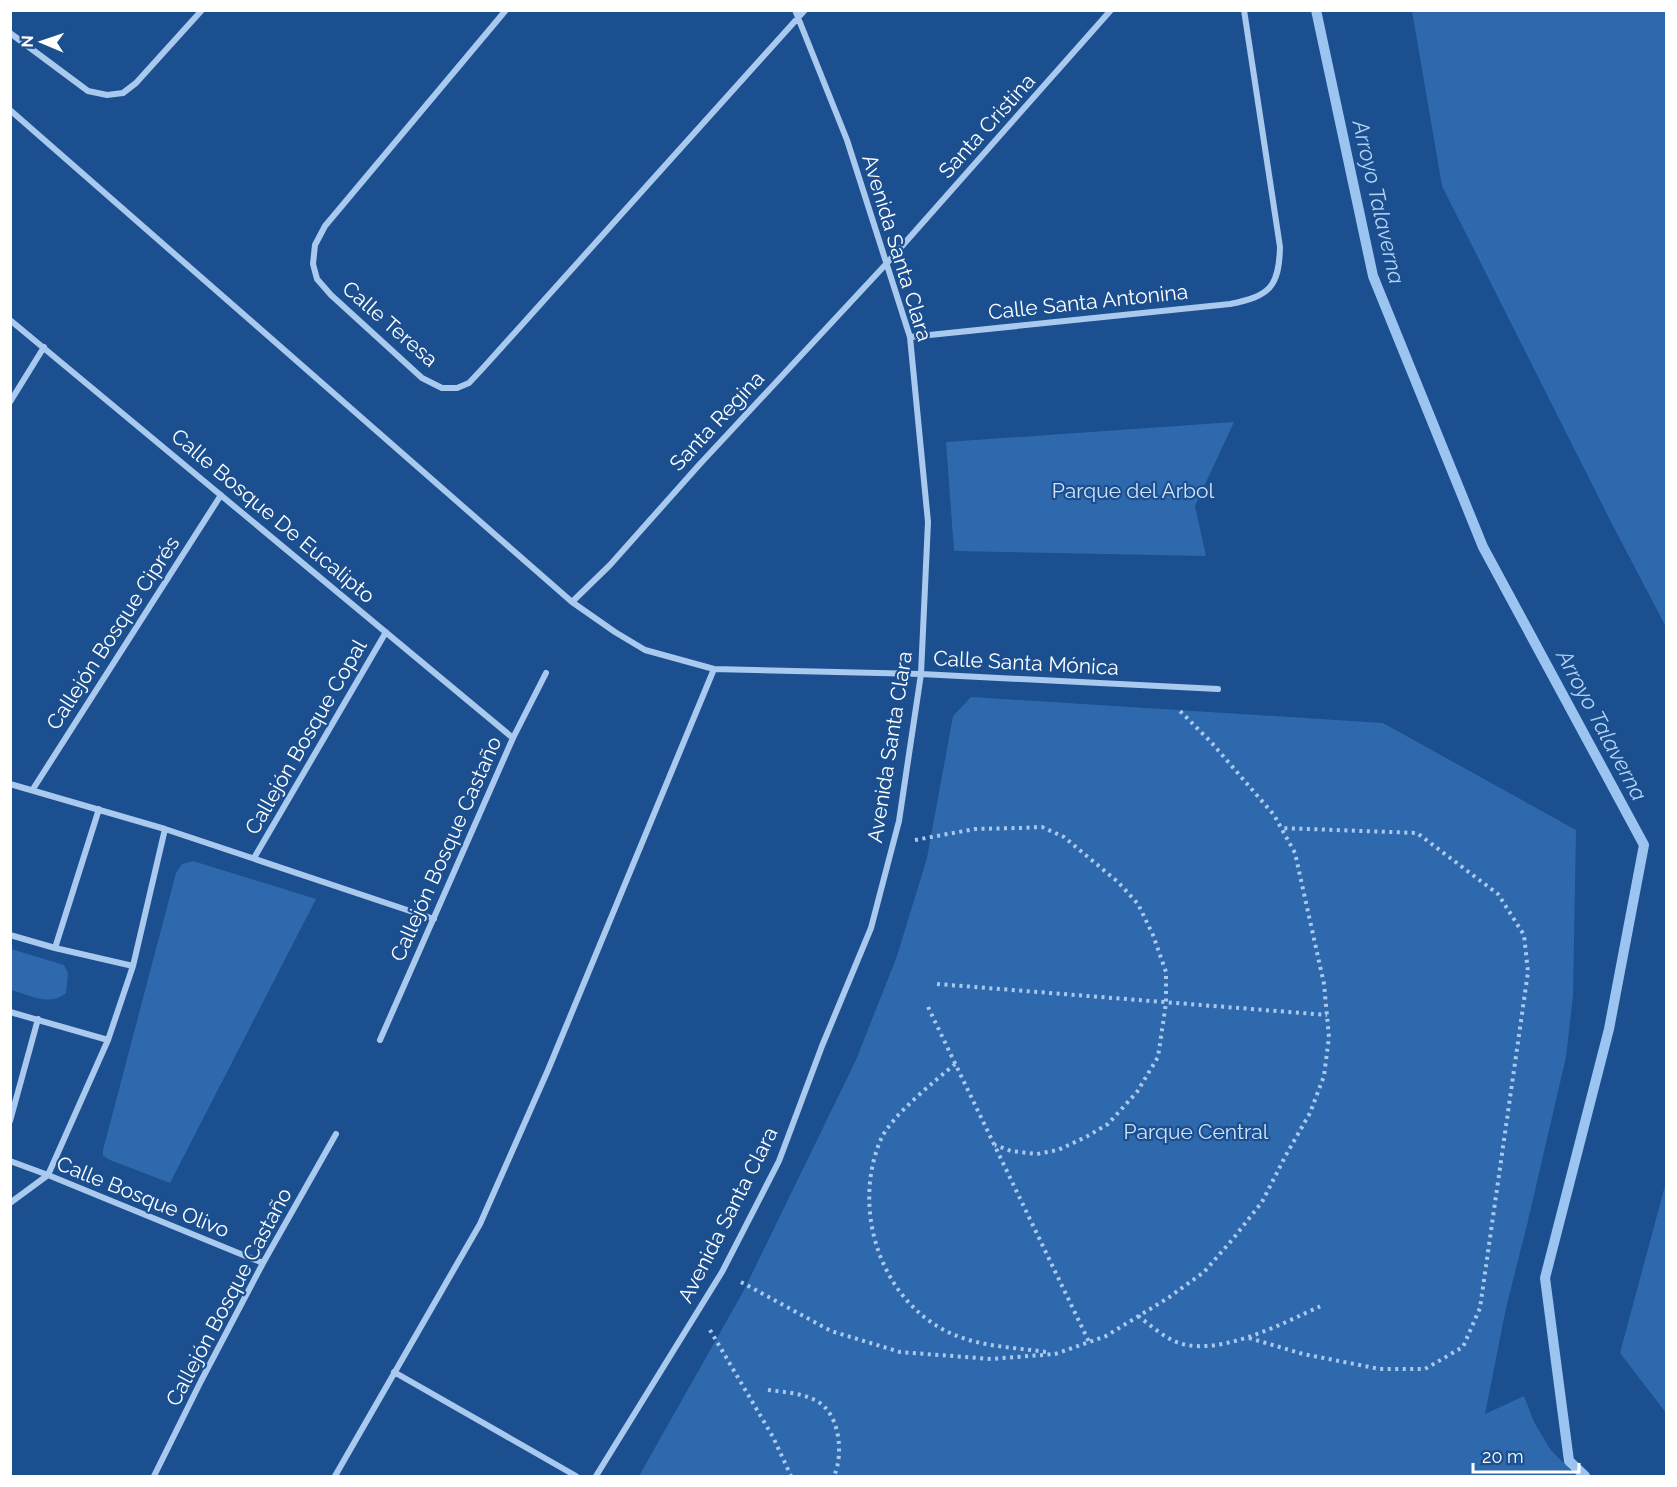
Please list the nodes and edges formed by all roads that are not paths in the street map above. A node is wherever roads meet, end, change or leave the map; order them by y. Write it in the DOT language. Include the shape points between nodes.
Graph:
graph roads {
  1 [pos="202,10"];
  2 [pos="506,10"];
  3 [pos="795,10"];
  4 [pos="805,10"];
  5 [pos="1111,10"];
  6 [pos="1244,10"];
  7 [pos="799,18"];
  8 [pos="10,33"];
  9 [pos="10,110"];
  10 [pos="887,263"];
  11 [pos="10,320"];
  12 [pos="910,337"];
  13 [pos="44,347"];
  14 [pos="10,402"];
  15 [pos="221,495"];
  16 [pos="572,602"];
  17 [pos="386,632"];
  18 [pos="714,669"];
  19 [pos="546,673"];
  20 [pos="921,674"];
  21 [pos="1218,689"];
  22 [pos="513,738"];
  23 [pos="10,784"];
  24 [pos="33,789"];
  25 [pos="99,809"];
  26 [pos="165,829"];
  27 [pos="254,858"];
  28 [pos="434,919"];
  29 [pos="10,935"];
  30 [pos="56,948"];
  31 [pos="133,966"];
  32 [pos="10,1012"];
  33 [pos="38,1019"];
  34 [pos="108,1040"];
  35 [pos="380,1040"];
  36 [pos="10,1121"];
  37 [pos="336,1134"];
  38 [pos="10,1161"];
  39 [pos="48,1175"];
  40 [pos="10,1203"];
  41 [pos="263,1263"];
  42 [pos="394,1372"];
  43 [pos="154,1476"];
  44 [pos="335,1476"];
  45 [pos="576,1476"];
  46 [pos="596,1476"];
  1 -- 8 [label="street" via="136,83 123,93 107,95 88,91"];
  2 -- 7 [label="street, Calle Teresa" via="325,226 315,245 317,279 324,287 422,378 442,388 469,383"];
  3 -- 7 [label="street, Avenida Santa Clara"];
  4 -- 7 [label="street, Calle Teresa"];
  5 -- 10 [label="street, Santa Cristina"];
  6 -- 12 [label="street, Calle Santa Antonina" via="1280,247 1280,266 1266,292 1230,304"];
  7 -- 10 [label="street, Avenida Santa Clara" via="847,140"];
  9 -- 16 [label="street, Calle Santa Mónica"];
  10 -- 12 [label="street, Avenida Santa Clara"];
  10 -- 16 [label="street, Santa Regina"];
  11 -- 13 [label="street, Calle Bosque De Eucalipto"];
  12 -- 20 [label="street, Avenida Santa Clara" via="928,522"];
  13 -- 14 [label="street"];
  13 -- 15 [label="street, Calle Bosque De Eucalipto"];
  15 -- 17 [label="street, Calle Bosque De Eucalipto"];
  15 -- 24 [label="street, Callejón Bosque Ciprés"];
  16 -- 18 [label="street, Calle Santa Mónica" via="645,650"];
  17 -- 22 [label="street, Calle Bosque De Eucalipto"];
  17 -- 27 [label="street, Callejón Bosque Copal"];
  18 -- 20 [label="street, Calle Santa Mónica"];
  18 -- 42 [label="street" via="480,1224"];
  19 -- 22 [label="street, Callejón Bosque Castaño"];
  20 -- 21 [label="street, Calle Santa Mónica"];
  20 -- 46 [label="street, Avenida Santa Clara" via="899,821 872,928 779,1161 722,1272"];
  22 -- 28 [label="street, Callejón Bosque Castaño"];
  23 -- 24 [label="street"];
  24 -- 25 [label="street"];
  25 -- 26 [label="street"];
  25 -- 30 [label="street"];
  26 -- 27 [label="street"];
  26 -- 31 [label="street"];
  27 -- 28 [label="street"];
  28 -- 35 [label="street, Callejón Bosque Castaño"];
  29 -- 30 [label="street"];
  30 -- 31 [label="street"];
  31 -- 34 [label="street"];
  32 -- 33 [label="street"];
  33 -- 34 [label="street"];
  33 -- 36 [label="street"];
  34 -- 39 [label="street"];
  37 -- 41 [label="street, Callejón Bosque Castaño"];
  38 -- 39 [label="street, Calle Bosque Olivo"];
  39 -- 40 [label="street"];
  39 -- 41 [label="street, Calle Bosque Olivo"];
  41 -- 43 [label="street, Callejón Bosque Castaño"];
  42 -- 44 [label="street"];
  42 -- 45 [label="street"];
}
